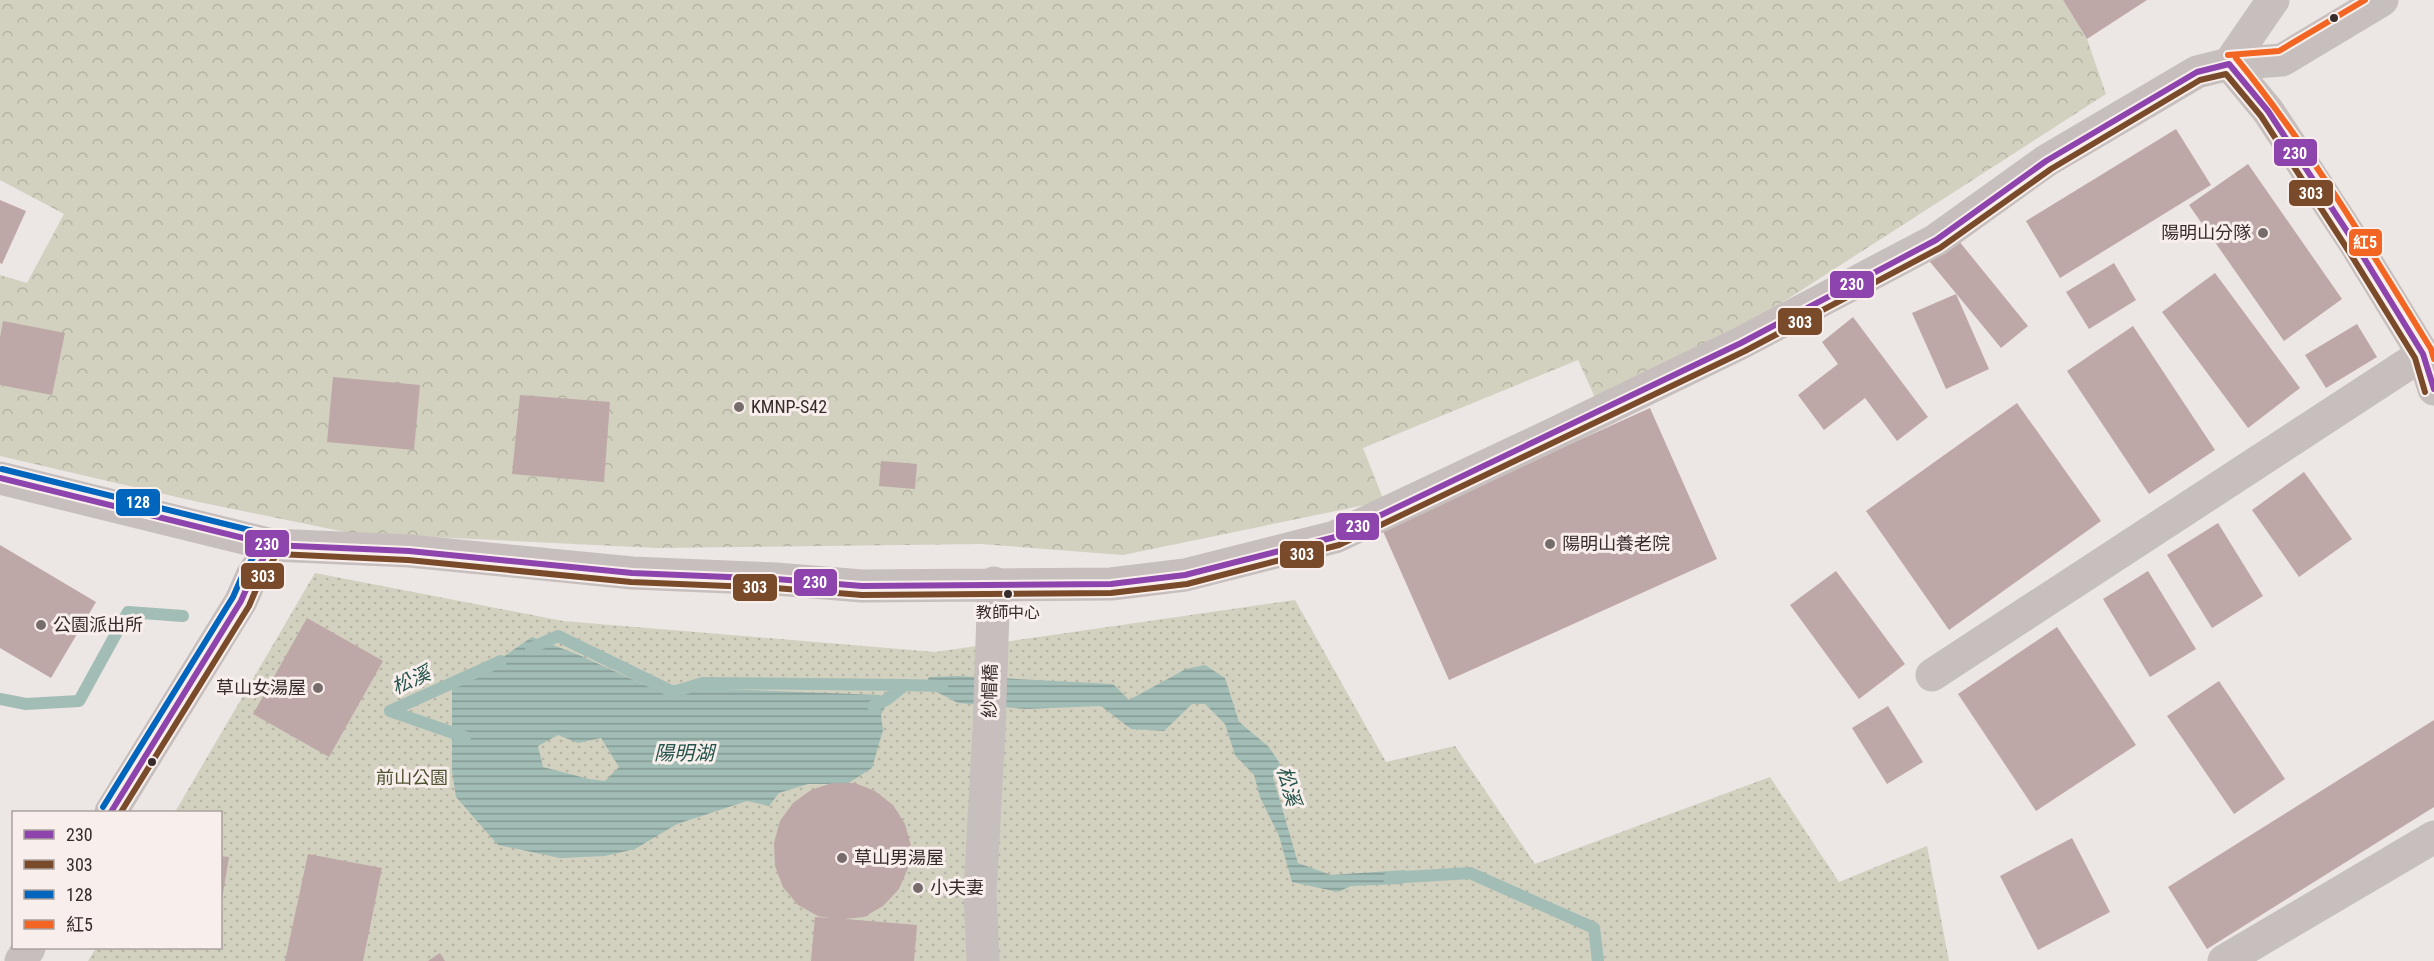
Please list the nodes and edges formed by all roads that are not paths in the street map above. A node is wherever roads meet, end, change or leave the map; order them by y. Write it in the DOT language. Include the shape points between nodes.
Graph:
graph roads {
  1 [pos="2273,0"];
  2 [pos="2382,0"];
  3 [pos="2229,64"];
  4 [pos="2423,354"];
  5 [pos="2434,389"];
  6 [pos="0,478"];
  7 [pos="272,545"];
  8 [pos="994,583"];
  9 [pos="1932,675"];
  10 [pos="112,811"];
  11 [pos="2434,837"];
  12 [pos="983,961"];
  13 [pos="2224,961"];
  1 -- 3 [label="street"];
  2 -- 3 [label="street" via="2282,60"];
  3 -- 4 [label="street" via="2268,111"];
  3 -- 8 [label="street" via="2197,72 2046,161 1936,240 1741,343 1357,528 1185,575 1111,584"];
  4 -- 5 [label="street"];
  4 -- 9 [label="street"];
  6 -- 7 [label="street"];
  7 -- 8 [label="street" via="409,550 632,573 862,586"];
  7 -- 10 [label="street"];
  8 -- 12 [label="street, 紗帽橋" via="980,893"];
  11 -- 13 [label="street"];
}
